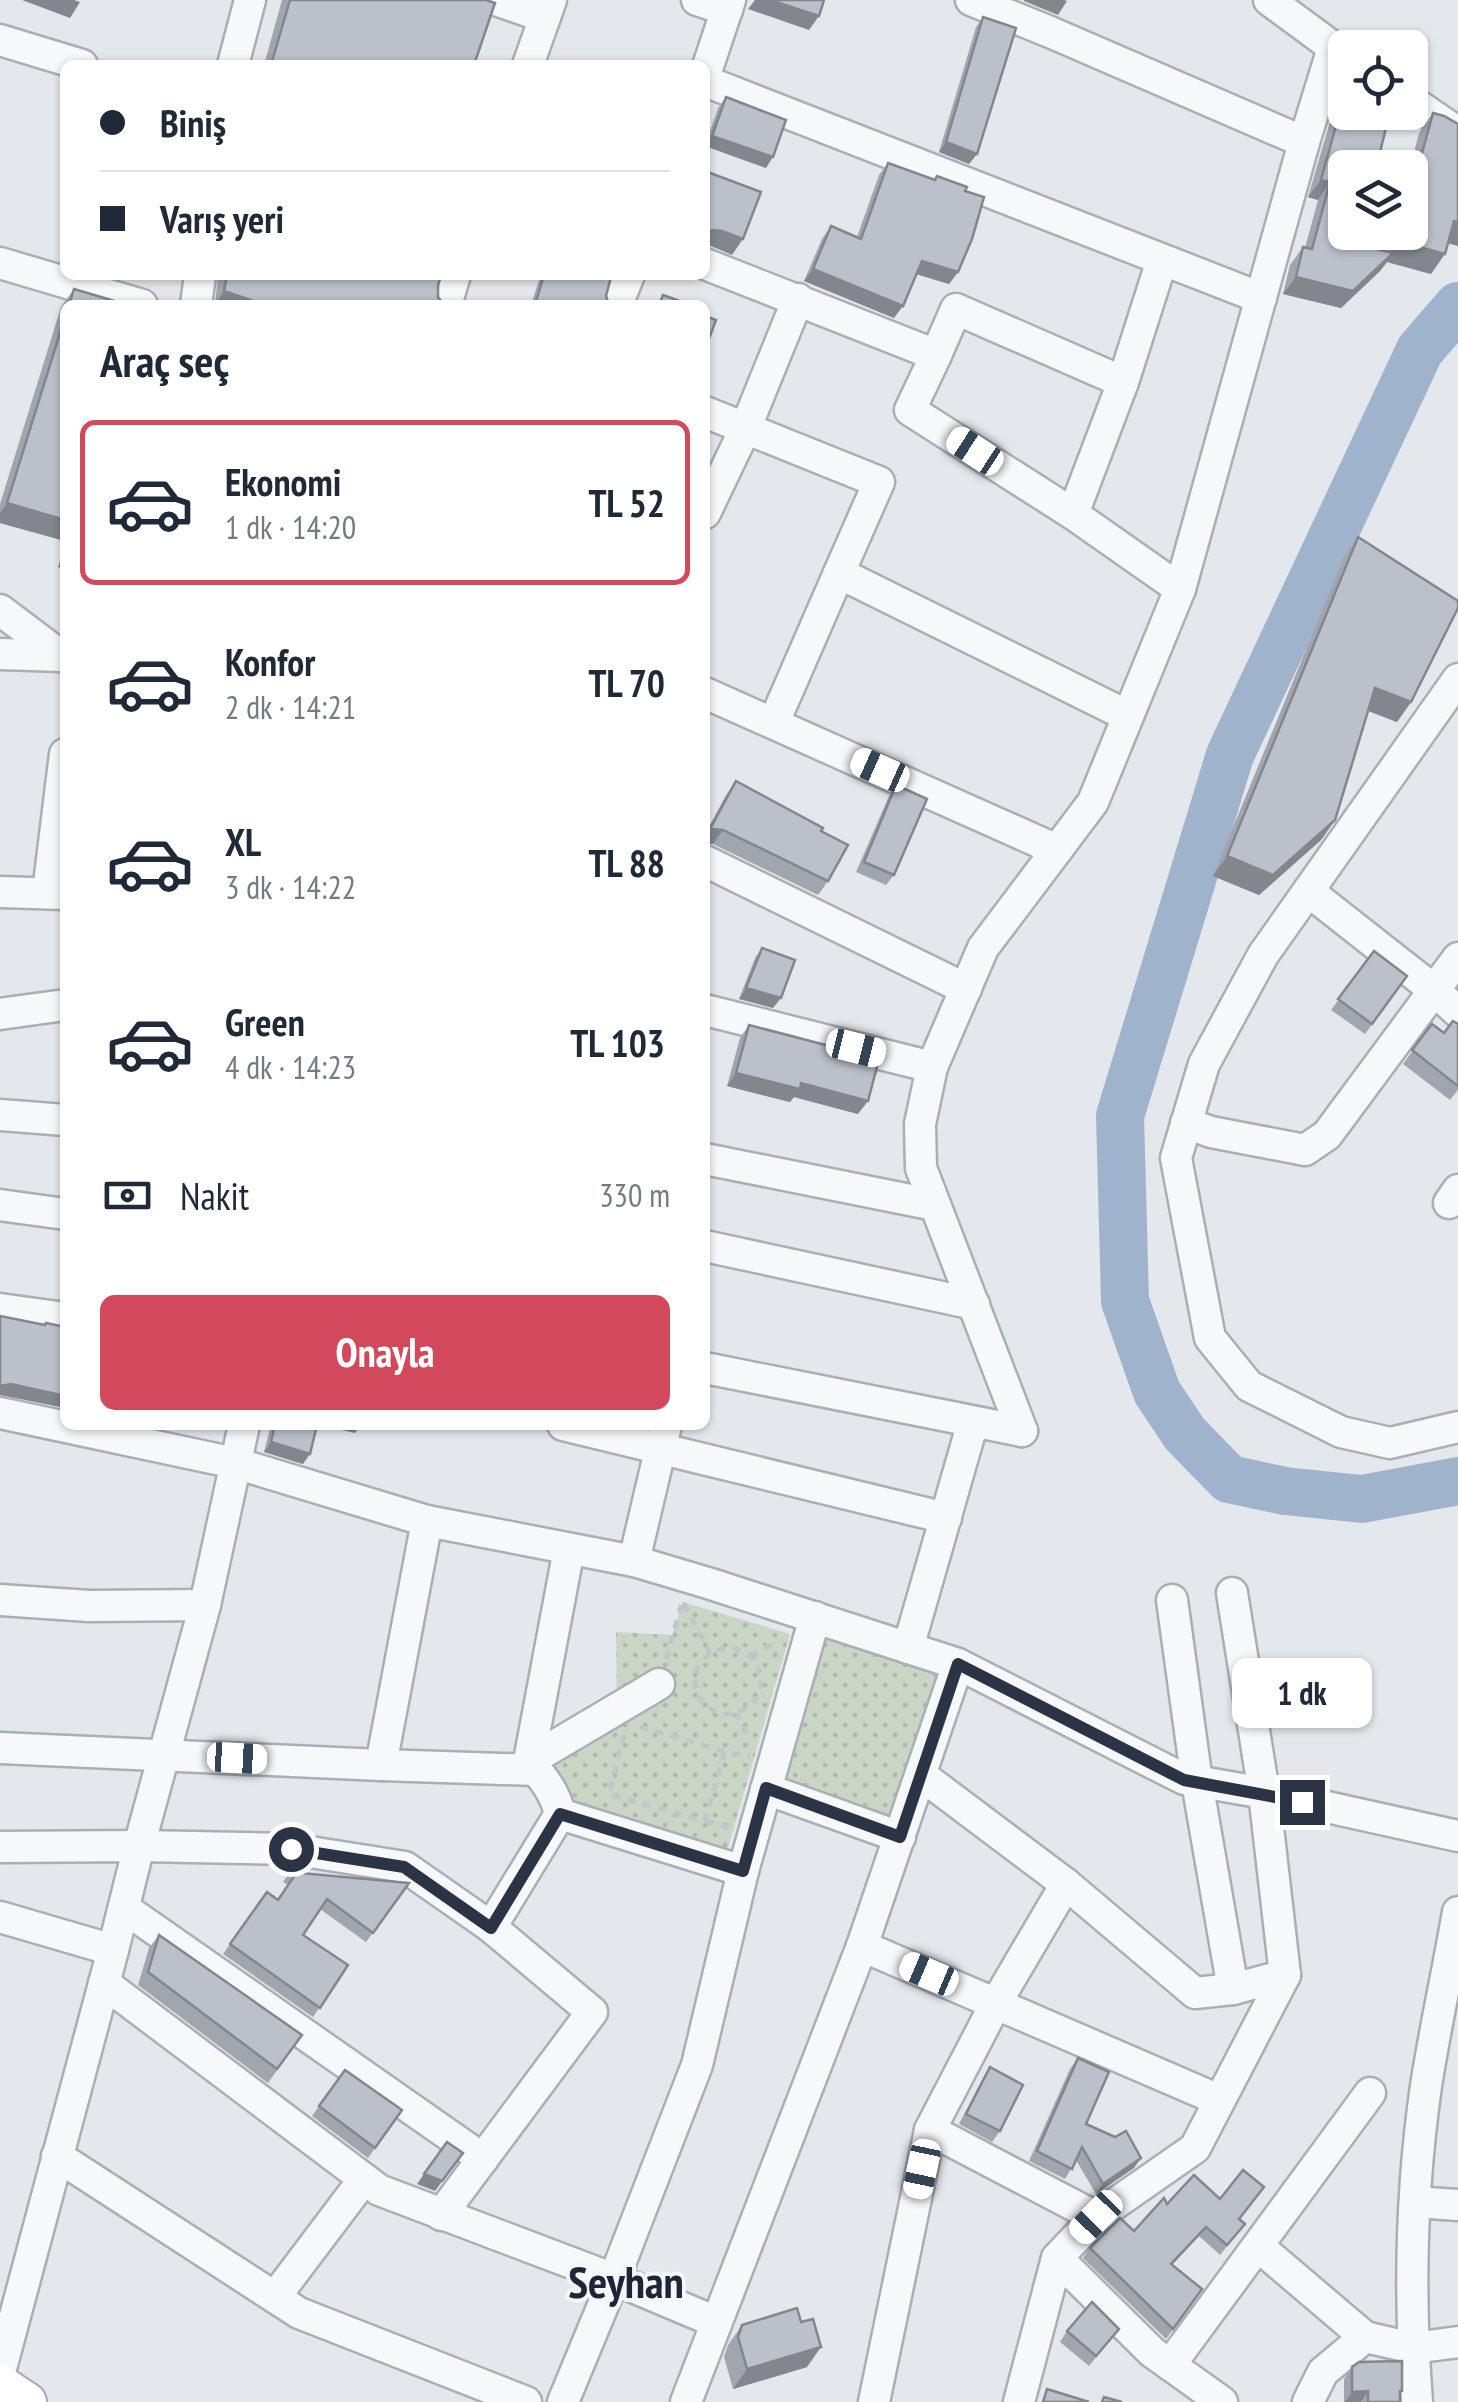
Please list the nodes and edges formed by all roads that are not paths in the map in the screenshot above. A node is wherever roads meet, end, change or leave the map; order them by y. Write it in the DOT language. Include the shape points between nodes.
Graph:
graph roads {
  1 [pos="250,0"];
  2 [pos="496,0"];
  3 [pos="698,0"];
  4 [pos="971,0"];
  5 [pos="1269,0"];
  6 [pos="729,5"];
  7 [pos="548,9"];
  8 [pos="0,40"];
  9 [pos="1328,44"];
  10 [pos="66,60"];
  11 [pos="234,60"];
  12 [pos="530,60"];
  13 [pos="710,63"];
  14 [pos="710,80"];
  15 [pos="1328,80"];
  16 [pos="1428,112"];
  17 [pos="1457,132"];
  18 [pos="1304,142"];
  19 [pos="1162,260"];
  20 [pos="0,262"];
  21 [pos="710,266"];
  22 [pos="1261,298"];
  23 [pos="798,299"];
  24 [pos="125,300"];
  25 [pos="936,354"];
  26 [pos="1122,382"];
  27 [pos="710,414"];
  28 [pos="746,427"];
  29 [pos="710,503"];
  30 [pos="1073,514"];
  31 [pos="839,573"];
  32 [pos="1180,589"];
  33 [pos="0,610"];
  34 [pos="0,654"];
  35 [pos="60,654"];
  36 [pos="60,656"];
  37 [pos="1458,679"];
  38 [pos="710,695"];
  39 [pos="1128,716"];
  40 [pos="774,722"];
  41 [pos="60,831"];
  42 [pos="1057,850"];
  43 [pos="710,863"];
  44 [pos="1308,891"];
  45 [pos="0,892"];
  46 [pos="56,893"];
  47 [pos="1458,958"];
  48 [pos="966,989"];
  49 [pos="1434,990"];
  50 [pos="60,1005"];
  51 [pos="710,1011"];
  52 [pos="1458,1012"];
  53 [pos="0,1014"];
  54 [pos="932,1067"];
  55 [pos="0,1115"];
  56 [pos="60,1120"];
  57 [pos="1186,1122"];
  58 [pos="710,1160"];
  59 [pos="935,1204"];
  60 [pos="0,1205"];
  61 [pos="60,1213"];
  62 [pos="710,1247"];
  63 [pos="974,1304"];
  64 [pos="0,1309"];
  65 [pos="60,1317"];
  66 [pos="710,1369"];
  67 [pos="0,1413"];
  68 [pos="973,1422"];
  69 [pos="60,1426"];
  70 [pos="1458,1428"];
  71 [pos="80,1430"];
  72 [pos="243,1430"];
  73 [pos="609,1430"];
  74 [pos="664,1436"];
  75 [pos="235,1463"];
  76 [pos="946,1518"];
  77 [pos="427,1521"];
  78 [pos="569,1550"];
  79 [pos="634,1562"];
  80 [pos="1232,1593"];
  81 [pos="0,1600"];
  82 [pos="1172,1600"];
  83 [pos="205,1605"];
  84 [pos="815,1617"];
  85 [pos="908,1648"];
  86 [pos="958,1664"];
  87 [pos="658,1684"];
  88 [pos="0,1748"];
  89 [pos="166,1755"];
  90 [pos="381,1765"];
  91 [pos="532,1766"];
  92 [pos="921,1775"];
  93 [pos="1197,1782"];
  94 [pos="766,1788"];
  95 [pos="1264,1793"];
  96 [pos="560,1814"];
  97 [pos="1458,1836"];
  98 [pos="900,1837"];
  99 [pos="139,1846"];
  100 [pos="0,1847"];
  101 [pos="743,1871"];
  102 [pos="1066,1884"];
  103 [pos="124,1908"];
  104 [pos="1458,1912"];
  105 [pos="0,1917"];
  106 [pos="491,1928"];
  107 [pos="862,1946"];
  108 [pos="113,1950"];
  109 [pos="1285,1976"];
  110 [pos="104,1983"];
  111 [pos="1233,1989"];
  112 [pos="996,2003"];
  113 [pos="1370,2094"];
  114 [pos="1219,2100"];
  115 [pos="930,2130"];
  116 [pos="56,2156"];
  117 [pos="483,2159"];
  118 [pos="364,2179"];
  119 [pos="1415,2202"];
  120 [pos="1458,2205"];
  121 [pos="440,2215"];
  122 [pos="1096,2217"];
  123 [pos="1258,2246"];
  124 [pos="1057,2258"];
  125 [pos="614,2279"];
  126 [pos="275,2297"];
  127 [pos="716,2322"];
  128 [pos="1365,2336"];
  129 [pos="1458,2342"];
  130 [pos="1413,2348"];
  131 [pos="1170,2365"];
  132 [pos="0,2372"];
  133 [pos="0,2384"];
  134 [pos="26,2402"];
  135 [pos="526,2402"];
  136 [pos="563,2402"];
  137 [pos="686,2402"];
  138 [pos="874,2402"];
  139 [pos="1020,2402"];
  140 [pos="1222,2402"];
  141 [pos="1308,2402"];
  142 [pos="1417,2402"];
  1 -- 11 [label="street"];
  2 -- 7 [label="street"];
  3 -- 6 [label="street"];
  4 -- 18 [label="street"];
  5 -- 9 [label="street"];
  6 -- 13 [label="street"];
  7 -- 12 [label="street"];
  8 -- 10 [label="street"];
  14 -- 19 [label="street"];
  15 -- 18 [label="street"];
  16 -- 17 [label="street"];
  18 -- 22 [label="street"];
  19 -- 22 [label="street"];
  19 -- 26 [label="street"];
  20 -- 24 [label="street"];
  21 -- 23 [label="street"];
  22 -- 32 [label="street"];
  23 -- 25 [label="street"];
  23 -- 28 [label="street"];
  25 -- 26 [label="street" via="956,309"];
  25 -- 30 [label="street" via="910,410"];
  26 -- 30 [label="street"];
  27 -- 28 [label="street"];
  28 -- 29 [label="street"];
  28 -- 31 [label="street" via="879,482"];
  30 -- 32 [label="street"];
  31 -- 39 [label="street"];
  31 -- 40 [label="street"];
  32 -- 39 [label="street"];
  33 -- 35 [label="street"];
  34 -- 36 [label="street"];
  37 -- 44 [label="street"];
  38 -- 40 [label="street"];
  39 -- 42 [label="street" via="1093,802"];
  40 -- 42 [label="street"];
  41 -- 46 [label="street"];
  42 -- 48 [label="street" via="983,948"];
  43 -- 48 [label="street"];
  44 -- 49 [label="street"];
  44 -- 57 [label="street" via="1204,1064"];
  45 -- 46 [label="street"];
  47 -- 49 [label="street"];
  48 -- 54 [label="street"];
  49 -- 52 [label="street"];
  49 -- 57 [label="street" via="1327,1136 1306,1150"];
  50 -- 53 [label="street"];
  51 -- 54 [label="street"];
  54 -- 59 [label="street" via="920,1124 921,1168"];
  55 -- 56 [label="street"];
  57 -- 70 [label="street" via="1176,1158 1210,1338 1249,1386 1341,1432 1390,1442"];
  58 -- 59 [label="street"];
  59 -- 63 [label="street"];
  60 -- 61 [label="street"];
  62 -- 63 [label="street"];
  63 -- 68 [label="street" via="1022,1431"];
  64 -- 65 [label="street"];
  66 -- 68 [label="street"];
  67 -- 69 [label="street"];
  68 -- 76 [label="street"];
  71 -- 75 [label="street"];
  72 -- 75 [label="street"];
  73 -- 74 [label="street"];
  74 -- 76 [label="street"];
  74 -- 79 [label="street"];
  75 -- 77 [label="street"];
  75 -- 83 [label="street"];
  76 -- 85 [label="street"];
  77 -- 78 [label="street"];
  77 -- 90 [label="street"];
  78 -- 79 [label="street"];
  78 -- 91 [label="street"];
  79 -- 84 [label="street"];
  80 -- 95 [label="street"];
  81 -- 83 [label="street"];
  82 -- 93 [label="street"];
  83 -- 89 [label="street"];
  84 -- 85 [label="street"];
  84 -- 94 [label="street"];
  85 -- 86 [label="street"];
  86 -- 92 [label="street"];
  86 -- 93 [label="street"];
  87 -- 91 [label="street"];
  88 -- 89 [label="street"];
  89 -- 90 [label="street"];
  89 -- 99 [label="street"];
  90 -- 91 [label="street"];
  91 -- 96 [label="street" via="548,1783"];
  92 -- 98 [label="street"];
  92 -- 102 [label="street"];
  93 -- 95 [label="street"];
  93 -- 111 [label="street"];
  94 -- 98 [label="street"];
  94 -- 101 [label="street"];
  95 -- 97 [label="street"];
  95 -- 109 [label="street"];
  96 -- 101 [label="street"];
  96 -- 106 [label="street"];
  98 -- 107 [label="street"];
  99 -- 100 [label="street"];
  99 -- 103 [label="street"];
  99 -- 106 [label="street" via="291,1849 404,1867"];
  101 -- 125 [label="street" via="696,2066"];
  102 -- 111 [label="street" via="1194,1993"];
  102 -- 112 [label="street"];
  103 -- 108 [label="street"];
  103 -- 117 [label="street"];
  104 -- 119 [label="street" via="1426,2087"];
  105 -- 108 [label="street"];
  106 -- 117 [label="street" via="592,2012"];
  107 -- 112 [label="street"];
  107 -- 127 [label="street"];
  108 -- 110 [label="street"];
  109 -- 111 [label="street"];
  109 -- 114 [label="street"];
  110 -- 116 [label="street"];
  110 -- 118 [label="street"];
  112 -- 114 [label="street"];
  112 -- 115 [label="street"];
  113 -- 123 [label="street"];
  114 -- 122 [label="street" via="1196,2148"];
  115 -- 122 [label="street"];
  115 -- 138 [label="street"];
  116 -- 126 [label="street"];
  116 -- 132 [label="street"];
  117 -- 121 [label="street"];
  118 -- 121 [label="street"];
  118 -- 126 [label="street"];
  119 -- 120 [label="street"];
  119 -- 130 [label="street"];
  121 -- 125 [label="street"];
  122 -- 124 [label="street"];
  123 -- 128 [label="street"];
  123 -- 131 [label="street"];
  124 -- 131 [label="street"];
  124 -- 139 [label="street"];
  125 -- 127 [label="street"];
  125 -- 136 [label="street"];
  126 -- 135 [label="street"];
  127 -- 137 [label="street"];
  128 -- 130 [label="street"];
  128 -- 141 [label="street" via="1323,2372"];
  129 -- 130 [label="street"];
  130 -- 142 [label="street"];
  131 -- 140 [label="street"];
  133 -- 134 [label="main road"];
}
